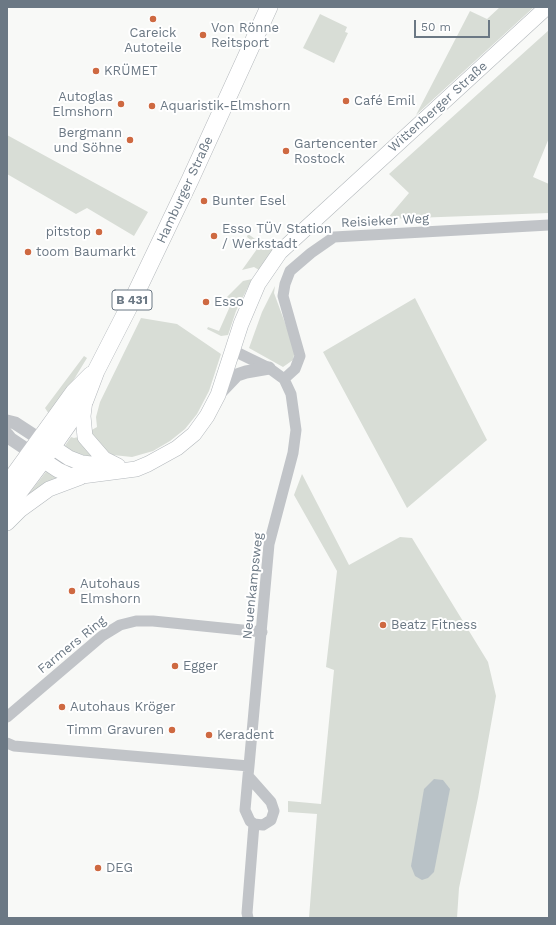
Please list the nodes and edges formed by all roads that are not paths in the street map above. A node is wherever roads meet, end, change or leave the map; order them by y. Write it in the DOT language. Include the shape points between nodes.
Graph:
graph roads {
  1 [pos="269,7"];
  2 [pos="547,7"];
  3 [pos="549,225"];
  4 [pos="232,350"];
  5 [pos="269,368"];
  6 [pos="96,371"];
  7 [pos="284,379"];
  8 [pos="218,395"];
  9 [pos="85,400"];
  10 [pos="7,421"];
  11 [pos="7,434"];
  12 [pos="42,450"];
  13 [pos="160,458"];
  14 [pos="118,466"];
  15 [pos="82,476"];
  16 [pos="7,485"];
  17 [pos="7,508"];
  18 [pos="7,523"];
  19 [pos="262,632"];
  20 [pos="7,717"];
  21 [pos="7,743"];
  22 [pos="248,771"];
  23 [pos="254,824"];
  24 [pos="248,918"];
  1 -- 6 [label="main road, Hamburger Straße / B 431" via="187,186"];
  2 -- 4 [label="main road, Wittenberger Straße" via="280,252 258,284"];
  3 -- 7 [label="street, Reisieker Weg" via="334,237 310,253 290,271 285,284 283,296 300,356 295,369"];
  4 -- 5 [label="street"];
  4 -- 8 [label="main road, Wittenberger Straße"];
  5 -- 7 [label="street"];
  5 -- 8 [label="street" via="237,376"];
  6 -- 9 [label="main road, Hamburger Straße / B 431"];
  6 -- 12 [label="main road, Hamburger Straße / B 431" via="74,392"];
  7 -- 19 [label="street, Neuenkampsweg" via="291,394 296,430 293,453 269,544"];
  8 -- 13 [label="main road, Wittenberger Straße" via="194,434"];
  9 -- 12 [label="main road, Hamburger Straße / B 431"];
  9 -- 14 [label="main road" via="85,437 104,459"];
  10 -- 12 [label="street" via="14,423"];
  11 -- 12 [label="street"];
  12 -- 14 [label="main road, Wittenberger Straße" via="82,463"];
  12 -- 15 [label="main road, Wittenberger Straße" via="58,470"];
  12 -- 16 [label="main road, B 431"];
  12 -- 17 [label="main road, B 431"];
  13 -- 14 [label="main road, Wittenberger Straße"];
  13 -- 15 [label="main road, Wittenberger Straße" via="136,469"];
  15 -- 18 [label="main road" via="50,489 20,510"];
  19 -- 20 [label="street, Farmers Ring" via="153,621 136,621 120,625 102,636"];
  19 -- 22 [label="street, Neuenkampsweg"];
  21 -- 22 [label="street" via="14,746"];
  22 -- 23 [label="street, Neuenkampsweg" via="246,810"];
  22 -- 23 [label="street" via="271,802 274,811 271,820 263,825"];
  23 -- 24 [label="street, Neuenkampsweg"];
}
